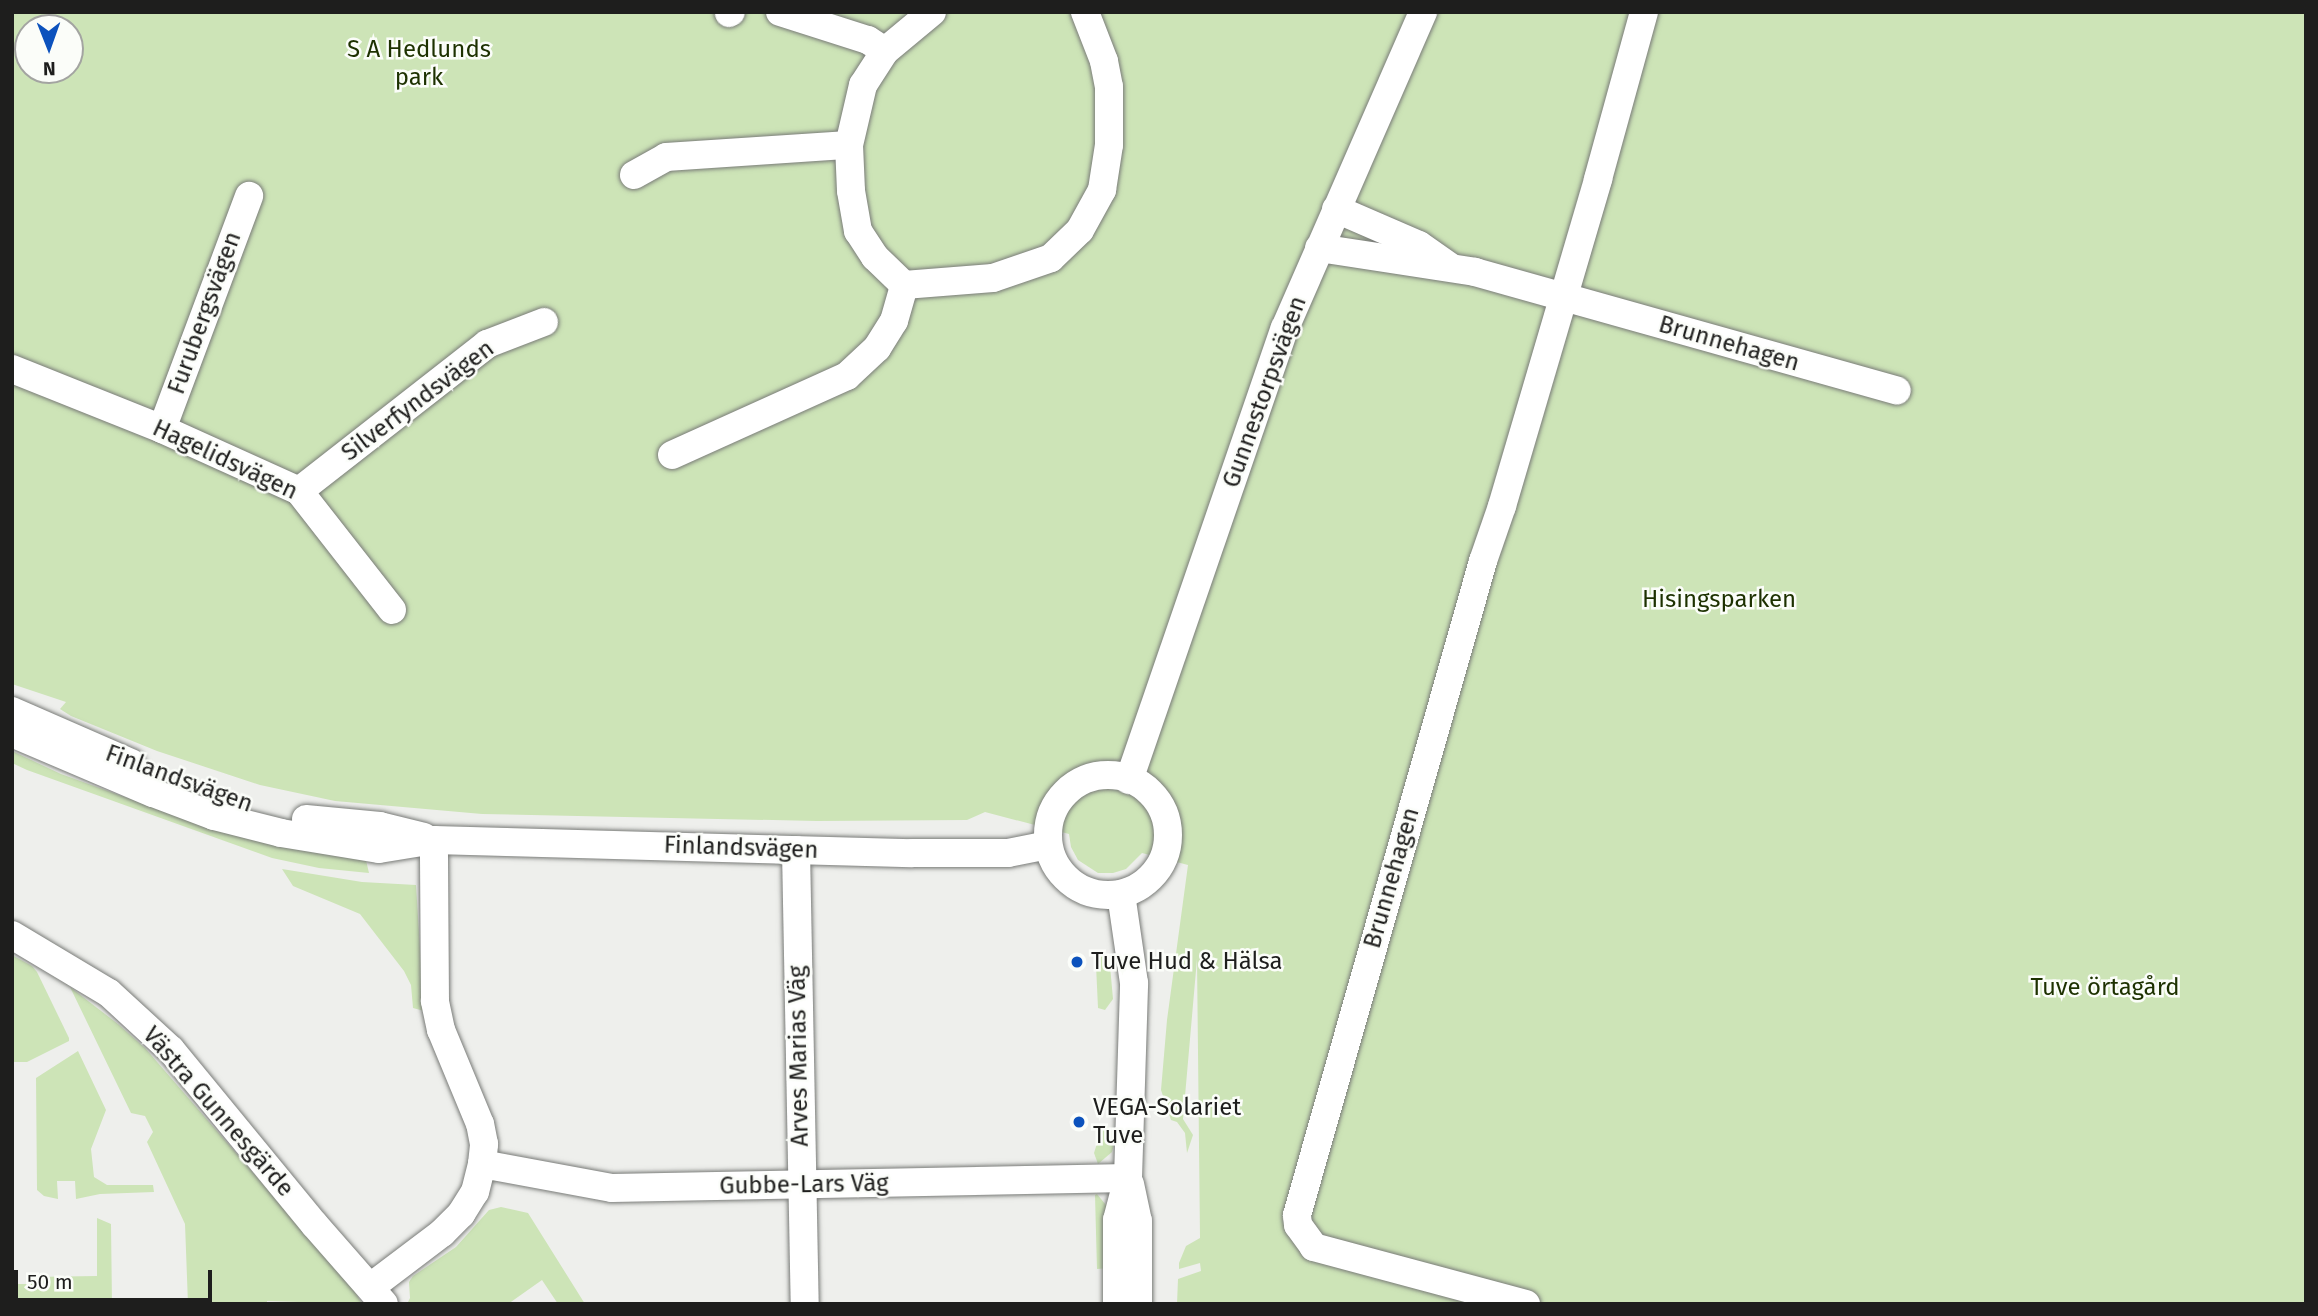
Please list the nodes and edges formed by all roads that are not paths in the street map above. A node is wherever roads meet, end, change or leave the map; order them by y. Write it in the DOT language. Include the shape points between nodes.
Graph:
graph roads {
  1 [pos="780,12"];
  2 [pos="932,12"];
  3 [pos="1085,12"];
  4 [pos="1423,12"];
  5 [pos="1644,12"];
  6 [pos="885,51"];
  7 [pos="849,145"];
  8 [pos="634,175"];
  9 [pos="249,196"];
  10 [pos="1336,209"];
  11 [pos="1319,248"];
  12 [pos="1449,266"];
  13 [pos="904,285"];
  14 [pos="1562,296"];
  15 [pos="544,322"];
  16 [pos="12,369"];
  17 [pos="1897,391"];
  18 [pos="162,429"];
  19 [pos="672,455"];
  20 [pos="299,491"];
  21 [pos="393,610"];
  22 [pos="12,711"];
  23 [pos="12,733"];
  24 [pos="1129,779"];
  25 [pos="433,840"];
  26 [pos="1048,845"];
  27 [pos="796,850"];
  28 [pos="1121,894"];
  29 [pos="12,935"];
  30 [pos="482,1164"];
  31 [pos="1128,1178"];
  32 [pos="802,1186"];
  33 [pos="378,1295"];
  34 [pos="805,1304"];
  35 [pos="1117,1304"];
  36 [pos="1138,1304"];
  37 [pos="1526,1304"];
  1 -- 6 [label="street" via="867,40"];
  2 -- 6 [label="street"];
  3 -- 13 [label="street" via="1104,61 1110,110 1102,190 1080,230 1051,258 993,278"];
  4 -- 10 [label="street, Gunnestorpsvägen"];
  5 -- 14 [label="street, Brunnehagen"];
  6 -- 7 [label="street" via="863,85"];
  7 -- 8 [label="street" via="666,157"];
  7 -- 13 [label="street" via="858,231 875,257"];
  9 -- 18 [label="street, Furubergsvägen"];
  10 -- 11 [label="street, Gunnestorpsvägen"];
  10 -- 12 [label="street, Brunnehagen" via="1419,245"];
  11 -- 12 [label="street, Brunnehagen" via="1417,266"];
  11 -- 24 [label="street, Gunnestorpsvägen" via="1285,328"];
  12 -- 14 [label="street, Brunnehagen"];
  13 -- 19 [label="street" via="894,321 883,339 847,376"];
  14 -- 17 [label="street, Brunnehagen"];
  14 -- 37 [label="street, Brunnehagen" via="1297,1215 1298,1225 1314,1247"];
  15 -- 20 [label="street, Silverfyndsvägen" via="487,344"];
  16 -- 18 [label="street, Hagelidsvägen"];
  18 -- 20 [label="street, Hagelidsvägen"];
  20 -- 21 [label="street, Hagelidsvägen"];
  22 -- 25 [label="street, Finlandsvägen" via="227,801 319,821 380,826"];
  23 -- 25 [label="street, Finlandsvägen" via="214,816 281,833 379,849"];
  24 -- 26 [label="street" via="1095,777 1071,788 1050,819"];
  24 -- 28 [label="street" via="1161,808 1168,832 1163,858 1149,879"];
  25 -- 27 [label="street, Finlandsvägen"];
  25 -- 30 [label="street, Västra Gunnesgärde" via="435,1001 441,1030 480,1124"];
  26 -- 27 [label="street, Finlandsvägen" via="1008,853"];
  26 -- 28 [label="street" via="1058,869 1076,887 1101,895"];
  27 -- 32 [label="street, Arves Marias Väg"];
  28 -- 31 [label="street" via="1134,984"];
  29 -- 33 [label="street, Västra Gunnesgärde" via="109,993 171,1050"];
  30 -- 32 [label="street, Gubbe-Lars Väg" via="612,1188"];
  30 -- 33 [label="street, Västra Gunnesgärde" via="475,1192 461,1214"];
  31 -- 32 [label="street, Gubbe-Lars Väg"];
  31 -- 35 [label="street" via="1117,1220"];
  31 -- 36 [label="street" via="1138,1222"];
  32 -- 34 [label="street, Arves Marias Väg"];
}
